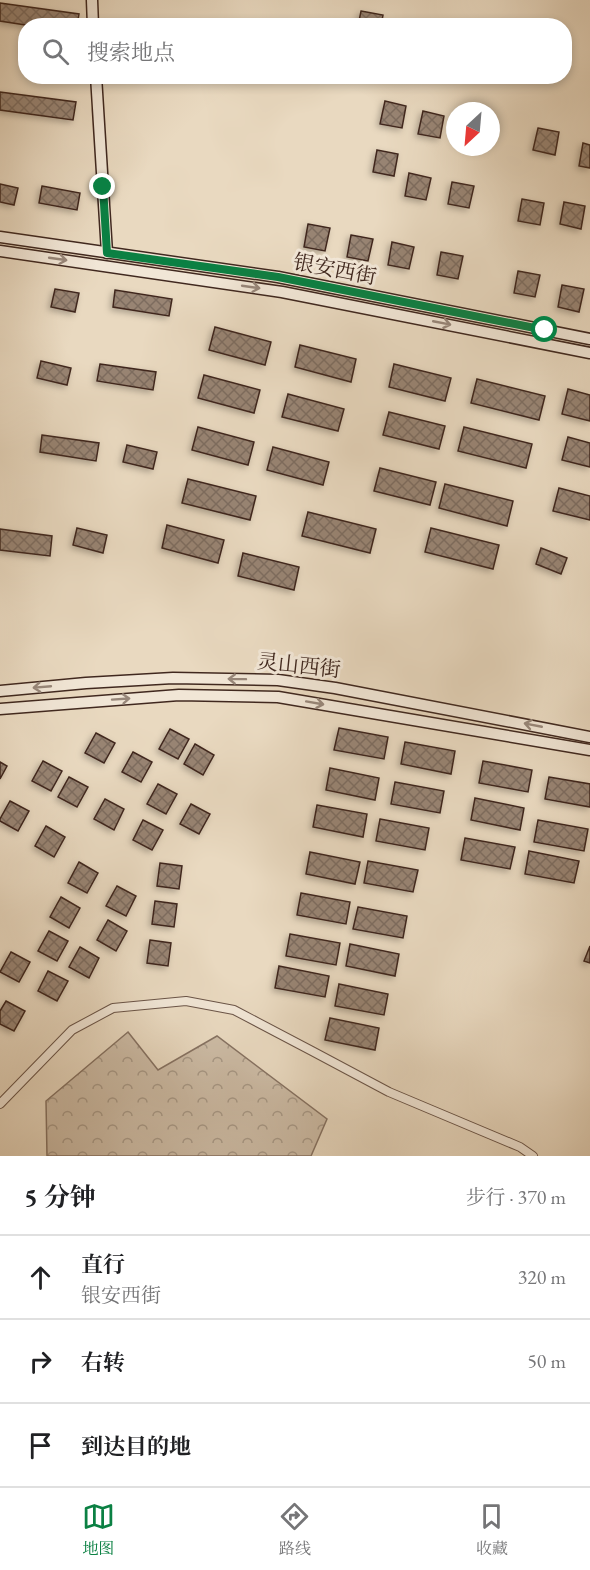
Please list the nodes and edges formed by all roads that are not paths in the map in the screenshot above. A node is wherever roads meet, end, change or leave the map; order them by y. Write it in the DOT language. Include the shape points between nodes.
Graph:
graph roads {
  1 [pos="92,0"];
  2 [pos="93,18"];
  3 [pos="96,84"];
  4 [pos="0,237"];
  5 [pos="0,251"];
  6 [pos="107,253"];
  7 [pos="590,339"];
  8 [pos="590,352"];
  9 [pos="0,691"];
  10 [pos="0,709"];
  11 [pos="590,737"];
  12 [pos="590,750"];
  13 [pos="0,1104"];
  14 [pos="533,1156"];
  1 -- 2 [label="main road"];
  3 -- 6 [label="main road"];
  4 -- 6 [label="main road, 银安西街"];
  5 -- 8 [label="main road, 银安西街, one-way" via="282,292"];
  6 -- 7 [label="main road, 银安西街" via="278,277"];
  11 -- 9 [label="main road, 灵山西街, one-way" via="278,680 173,678"];
  10 -- 12 [label="main road, 灵山西街, one-way" via="179,695 278,697"];
  13 -- 14 [label="street" via="72,1030 113,1008 186,1001 234,1011 388,1092"];
}
